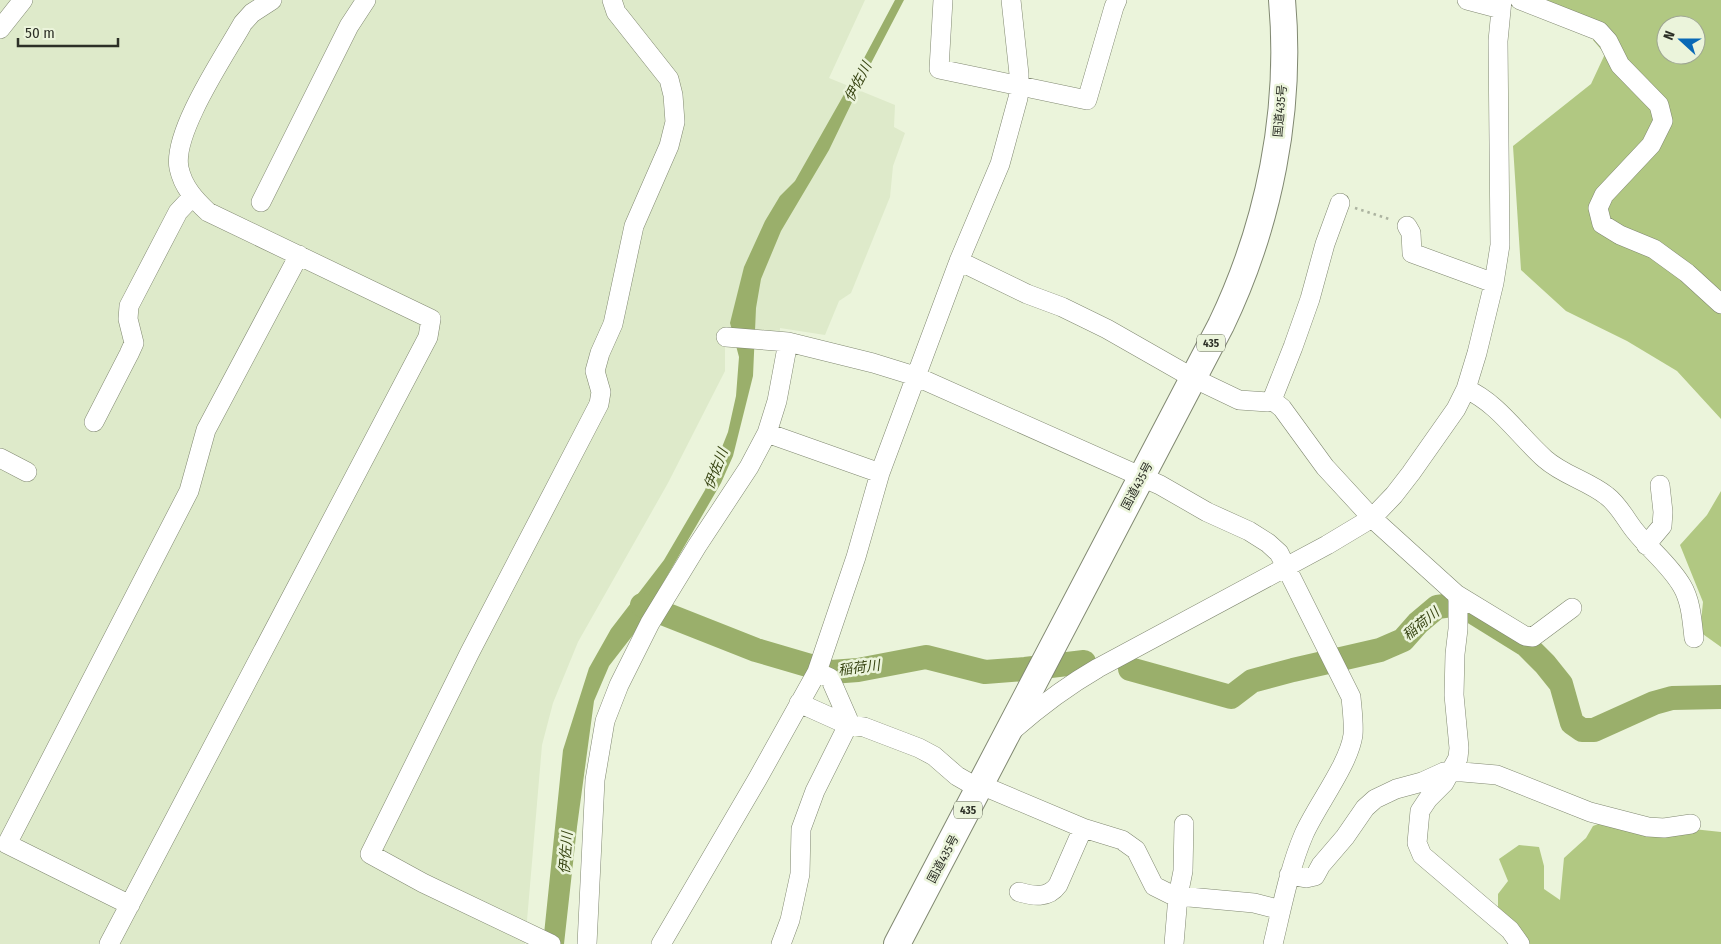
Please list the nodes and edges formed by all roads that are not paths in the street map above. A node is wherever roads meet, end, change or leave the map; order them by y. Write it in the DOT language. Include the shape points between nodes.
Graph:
graph roads {
  1 [pos="23,0"];
  2 [pos="272,0"];
  3 [pos="366,0"];
  4 [pos="612,0"];
  5 [pos="943,0"];
  6 [pos="1011,0"];
  7 [pos="1117,0"];
  8 [pos="1282,0"];
  9 [pos="1467,0"];
  10 [pos="1520,0"];
  11 [pos="1501,4"];
  12 [pos="0,28"];
  13 [pos="1019,87"];
  14 [pos="192,197"];
  15 [pos="261,202"];
  16 [pos="1340,203"];
  17 [pos="1407,226"];
  18 [pos="299,255"];
  19 [pos="959,261"];
  20 [pos="1494,283"];
  21 [pos="1721,304"];
  22 [pos="726,337"];
  23 [pos="782,341"];
  24 [pos="915,376"];
  25 [pos="1193,378"];
  26 [pos="1466,389"];
  27 [pos="1272,400"];
  28 [pos="94,422"];
  29 [pos="767,433"];
  30 [pos="0,458"];
  31 [pos="27,472"];
  32 [pos="880,473"];
  33 [pos="1142,476"];
  34 [pos="1660,484"];
  35 [pos="1372,518"];
  36 [pos="1646,545"];
  37 [pos="1287,567"];
  38 [pos="1456,594"];
  39 [pos="1572,608"];
  40 [pos="1694,638"];
  41 [pos="817,672"];
  42 [pos="799,703"];
  43 [pos="848,725"];
  44 [pos="1007,736"];
  45 [pos="1451,771"];
  46 [pos="981,785"];
  47 [pos="1184,824"];
  48 [pos="1691,824"];
  49 [pos="1083,828"];
  50 [pos="3,850"];
  51 [pos="1289,875"];
  52 [pos="1018,892"];
  53 [pos="1178,896"];
  54 [pos="130,905"];
  55 [pos="1281,910"];
  56 [pos="109,944"];
  57 [pos="551,944"];
  58 [pos="587,944"];
  59 [pos="661,944"];
  60 [pos="781,944"];
  61 [pos="897,944"];
  62 [pos="1174,944"];
  63 [pos="1273,944"];
  64 [pos="1520,944"];
  1 -- 12 [label="street"];
  2 -- 14 [label="street" via="243,23 193,112 180,143 179,167"];
  3 -- 15 [label="street" via="349,26"];
  4 -- 57 [label="street" via="616,12 669,79 674,95 675,122 669,146 634,226 613,324 595,371 601,392 599,404 474,644 370,854"];
  5 -- 13 [label="street" via="939,69"];
  6 -- 13 [label="street"];
  7 -- 13 [label="street" via="1087,100"];
  8 -- 25 [label="highway, 国道435号 / 435" via="1282,98 1262,220 1238,290"];
  9 -- 11 [label="street"];
  10 -- 21 [label="street" via="1599,31 1620,65 1659,105 1663,120 1652,145 1604,195 1598,208 1602,224 1654,249"];
  11 -- 20 [label="street" via="1498,60 1500,244"];
  13 -- 19 [label="street" via="1000,164"];
  14 -- 18 [label="street" via="208,212"];
  14 -- 28 [label="street" via="178,212 129,306 128,319 134,343"];
  16 -- 27 [label="street" via="1310,299"];
  17 -- 20 [label="street" via="1411,233 1412,253"];
  18 -- 50 [label="street" via="206,430 189,491"];
  18 -- 54 [label="street" via="431,319 428,337"];
  19 -- 24 [label="street"];
  19 -- 25 [label="street" via="1107,329"];
  20 -- 26 [label="street"];
  22 -- 23 [label="street"];
  23 -- 24 [label="street" via="873,362"];
  23 -- 29 [label="street" via="777,402"];
  24 -- 32 [label="street"];
  24 -- 33 [label="street"];
  25 -- 27 [label="street" via="1240,400"];
  25 -- 33 [label="highway, 国道435号 / 435"];
  26 -- 35 [label="street" via="1456,409 1416,466"];
  26 -- 36 [label="street" via="1489,403 1547,462 1608,496"];
  27 -- 35 [label="street" via="1282,408 1325,467"];
  29 -- 32 [label="street"];
  29 -- 58 [label="street" via="749,467 654,614 619,684 606,721 595,780"];
  30 -- 31 [label="street"];
  32 -- 41 [label="street"];
  33 -- 37 [label="street" via="1268,543 1280,553"];
  33 -- 44 [label="highway, 国道435号 / 435"];
  34 -- 36 [label="street" via="1662,526"];
  35 -- 37 [label="street"];
  35 -- 38 [label="street"];
  36 -- 40 [label="street" via="1667,565 1683,588"];
  37 -- 44 [label="street" via="1069,685"];
  37 -- 51 [label="street" via="1351,697 1353,723 1353,736 1343,763 1304,834"];
  38 -- 39 [label="street" via="1525,636 1533,637"];
  38 -- 45 [label="street" via="1458,629 1454,695 1460,740 1458,758"];
  41 -- 42 [label="street"];
  41 -- 43 [label="street" via="830,678"];
  42 -- 43 [label="street"];
  42 -- 59 [label="street"];
  43 -- 46 [label="street" via="864,727 919,748 957,776 971,784"];
  43 -- 60 [label="street" via="815,791 801,828 800,874"];
  44 -- 46 [label="highway, 国道435号 / 435"];
  45 -- 48 [label="street" via="1496,775 1590,812 1648,827"];
  45 -- 51 [label="street" via="1375,799 1315,876"];
  45 -- 64 [label="street" via="1420,811 1417,844 1422,855 1510,930"];
  46 -- 49 [label="street"];
  46 -- 61 [label="highway, 国道435号 / 435"];
  47 -- 53 [label="street" via="1183,871"];
  49 -- 52 [label="street" via="1055,890 1035,896"];
  49 -- 53 [label="street" via="1122,840 1136,850 1154,886"];
  50 -- 54 [label="street"];
  51 -- 55 [label="street"];
  53 -- 55 [label="street" via="1254,903"];
  53 -- 62 [label="street"];
  54 -- 56 [label="street"];
  55 -- 63 [label="street"];
}
